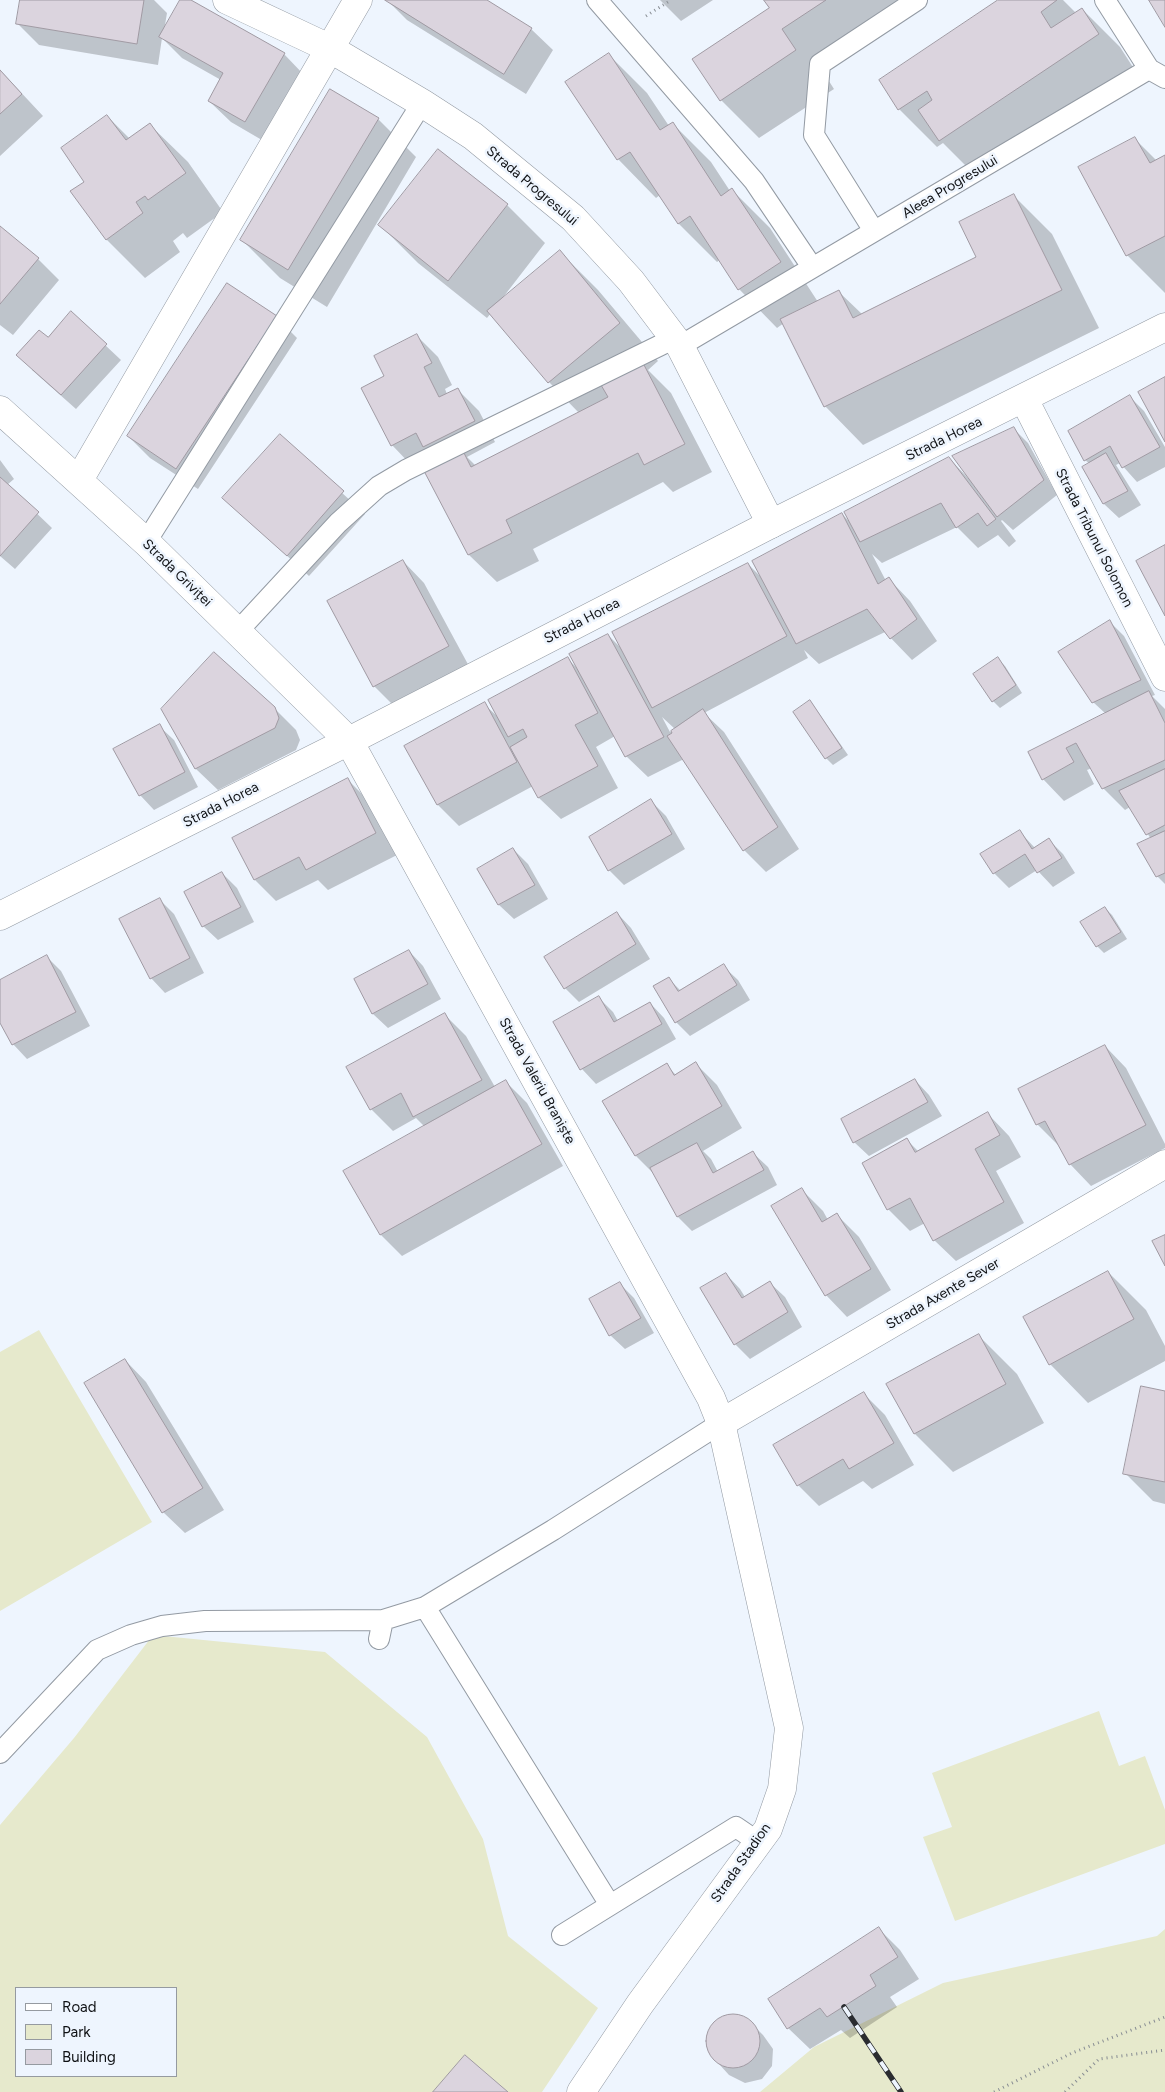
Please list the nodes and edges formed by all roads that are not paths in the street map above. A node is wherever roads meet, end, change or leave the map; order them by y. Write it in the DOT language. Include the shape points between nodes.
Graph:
graph roads {
  1 [pos="227,0"];
  2 [pos="358,0"];
  3 [pos="598,0"];
  4 [pos="916,0"];
  5 [pos="1105,0"];
  6 [pos="329,48"];
  7 [pos="1157,73"];
  8 [pos="422,103"];
  9 [pos="874,231"];
  10 [pos="812,268"];
  11 [pos="1165,328"];
  12 [pos="677,342"];
  13 [pos="1024,399"];
  14 [pos="0,410"];
  15 [pos="79,480"];
  16 [pos="771,524"];
  17 [pos="146,542"];
  18 [pos="238,631"];
  19 [pos="1165,677"];
  20 [pos="349,741"];
  21 [pos="0,916"];
  22 [pos="1165,1164"];
  23 [pos="721,1423"];
  24 [pos="424,1606"];
  25 [pos="384,1620"];
  26 [pos="379,1639"];
  27 [pos="0,1753"];
  28 [pos="758,1842"];
  29 [pos="610,1905"];
  30 [pos="562,1935"];
  31 [pos="581,2092"];
  1 -- 6 [label="street, Strada Progresului"];
  2 -- 6 [label="street"];
  3 -- 10 [label="lane" via="754,181"];
  4 -- 9 [label="lane" via="820,64 814,135"];
  5 -- 7 [label="lane, Aleea Progresului"];
  6 -- 8 [label="street, Strada Progresului"];
  6 -- 15 [label="street"];
  7 -- 9 [label="lane, Aleea Progresului"];
  8 -- 12 [label="street, Strada Progresului" via="472,136 573,218 631,281"];
  8 -- 17 [label="lane"];
  9 -- 10 [label="lane, Aleea Progresului"];
  10 -- 12 [label="lane, Aleea Progresului"];
  11 -- 13 [label="street, Strada Horea"];
  12 -- 16 [label="street, Strada Progresului"];
  12 -- 18 [label="lane, Aleea Progresului" via="406,470 379,486 338,523"];
  13 -- 16 [label="street, Strada Horea"];
  13 -- 19 [label="street, Strada Tribunul Solomon"];
  14 -- 15 [label="street, Strada Griviței"];
  15 -- 17 [label="street, Strada Griviței"];
  16 -- 20 [label="street, Strada Horea"];
  17 -- 18 [label="street, Strada Griviței"];
  18 -- 20 [label="street, Strada Griviței"];
  20 -- 21 [label="street, Strada Horea"];
  20 -- 23 [label="street, Strada Valeriu Braniște" via="711,1398"];
  22 -- 23 [label="street, Strada Axente Sever"];
  23 -- 24 [label="lane" via="553,1530"];
  23 -- 28 [label="street, Strada Stadion" via="789,1728 782,1789 774,1816"];
  24 -- 25 [label="lane"];
  24 -- 29 [label="lane"];
  25 -- 26 [label="lane"];
  25 -- 27 [label="lane" via="205,1621 162,1626 131,1635 97,1650"];
  28 -- 29 [label="lane" via="736,1826"];
  28 -- 31 [label="street, Strada Stadion" via="640,2004"];
  29 -- 30 [label="lane"];
}
